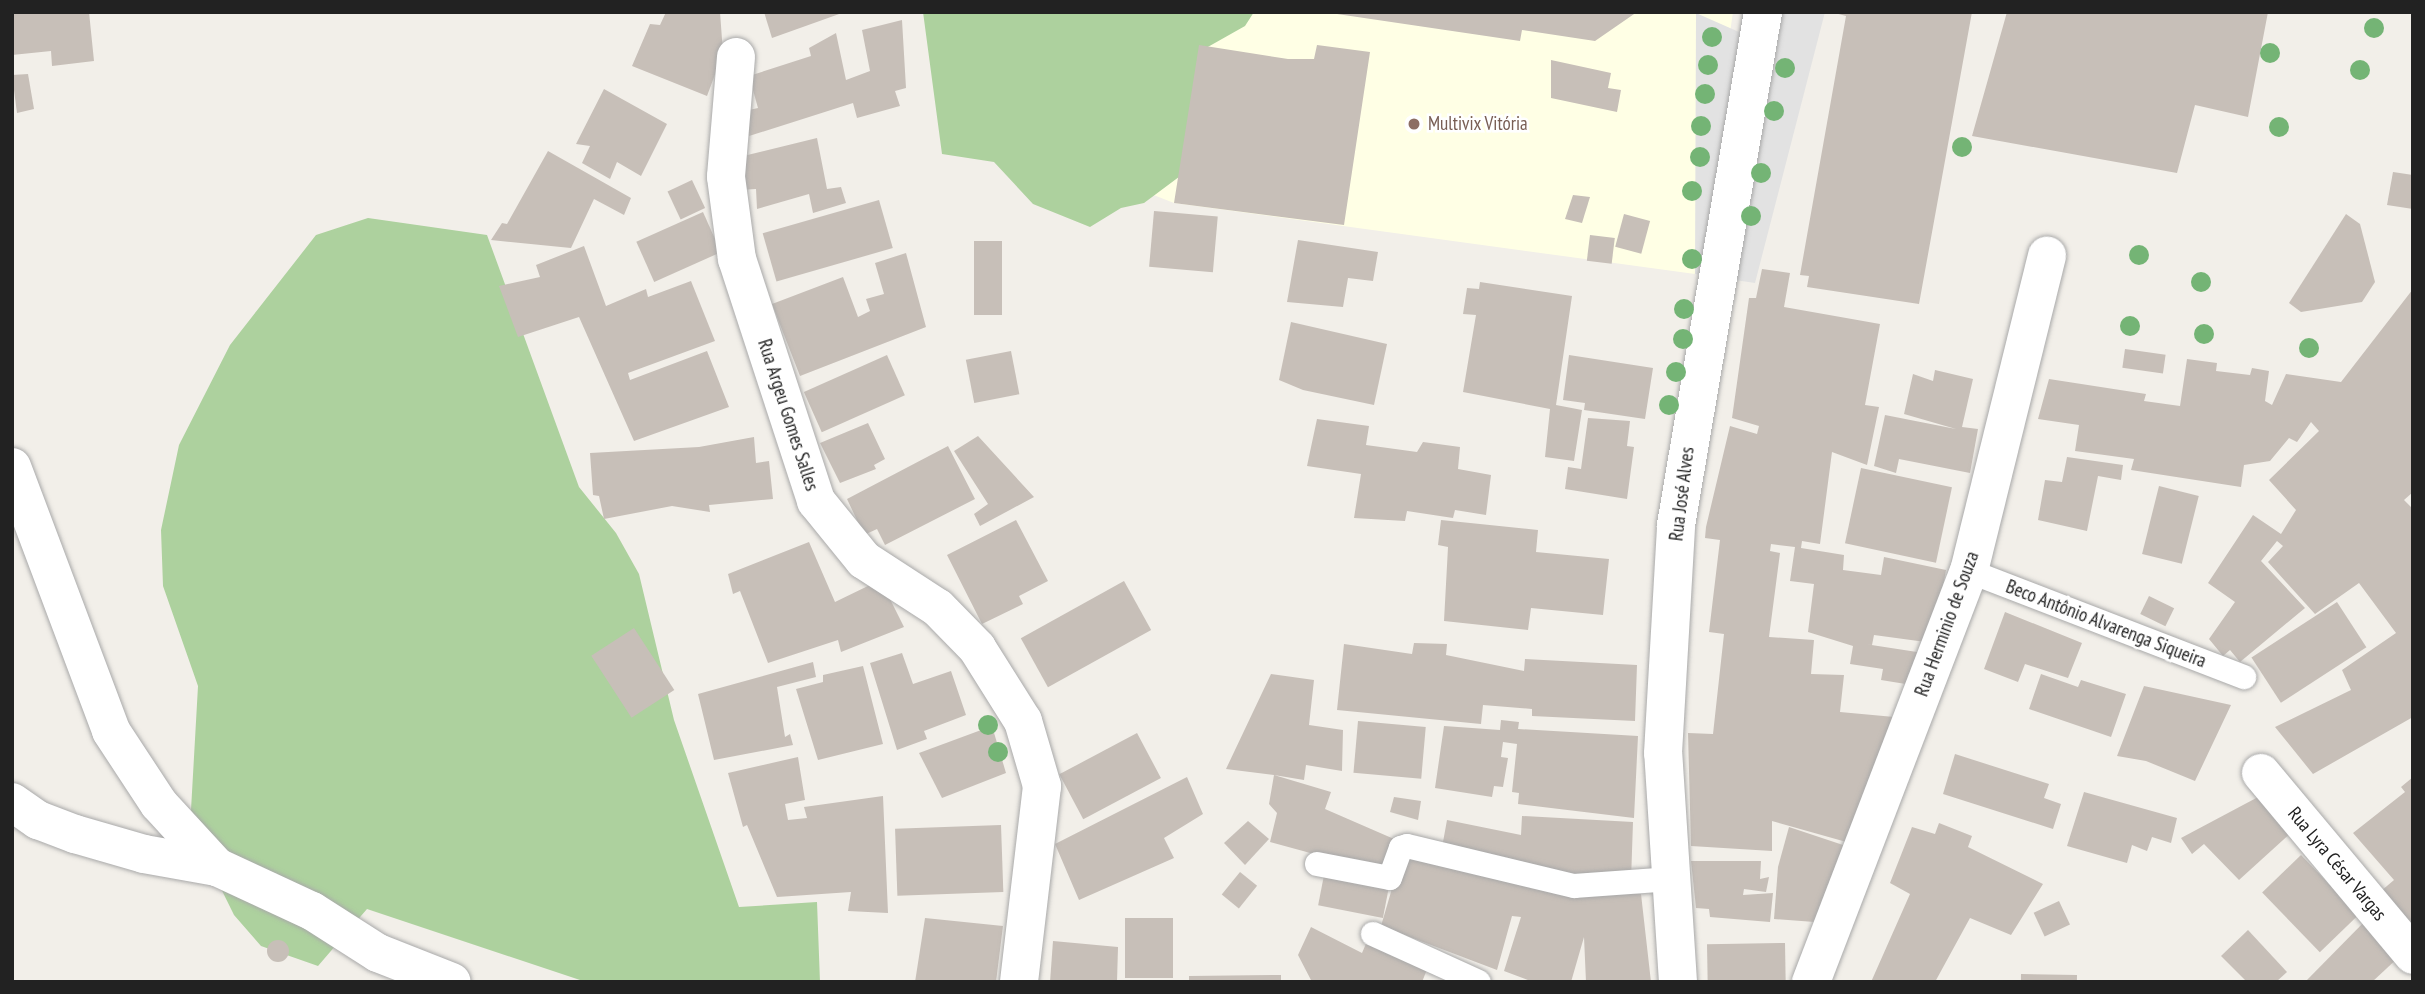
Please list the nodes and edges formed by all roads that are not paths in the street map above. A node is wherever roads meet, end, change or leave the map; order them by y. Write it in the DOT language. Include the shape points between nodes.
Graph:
graph roads {
  1 [pos="1763,12"];
  2 [pos="736,57"];
  3 [pos="2047,256"];
  4 [pos="12,467"];
  5 [pos="1969,571"];
  6 [pos="2244,677"];
  7 [pos="2261,774"];
  8 [pos="12,802"];
  9 [pos="1317,863"];
  10 [pos="217,867"];
  11 [pos="1672,879"];
  12 [pos="1373,934"];
  13 [pos="2413,954"];
  14 [pos="425,977"];
  15 [pos="1019,982"];
  16 [pos="1479,982"];
  17 [pos="1678,982"];
  18 [pos="1811,982"];
  1 -- 11 [label="street, Rua José Alves" via="1676,525 1663,753"];
  2 -- 15 [label="street, Rua Argeu Gomes Salles" via="726,177 737,259 816,501 864,560 938,608 977,649 1023,721 1042,786"];
  3 -- 5 [label="street, Rua Herminio de Souza"];
  4 -- 10 [label="street" via="111,731 159,804"];
  5 -- 6 [label="lane, Beco Antônio Alvarenga Siqueira"];
  5 -- 18 [label="street, Rua Herminio de Souza"];
  7 -- 13 [label="street, Rua Lyra César Vargas"];
  8 -- 10 [label="street" via="38,820 75,834 144,854"];
  9 -- 11 [label="lane" via="1390,878 1401,848 1406,846 1574,886"];
  10 -- 14 [label="street" via="312,911"];
  11 -- 17 [label="street, Rua José Alves"];
  12 -- 16 [label="lane"];
}
